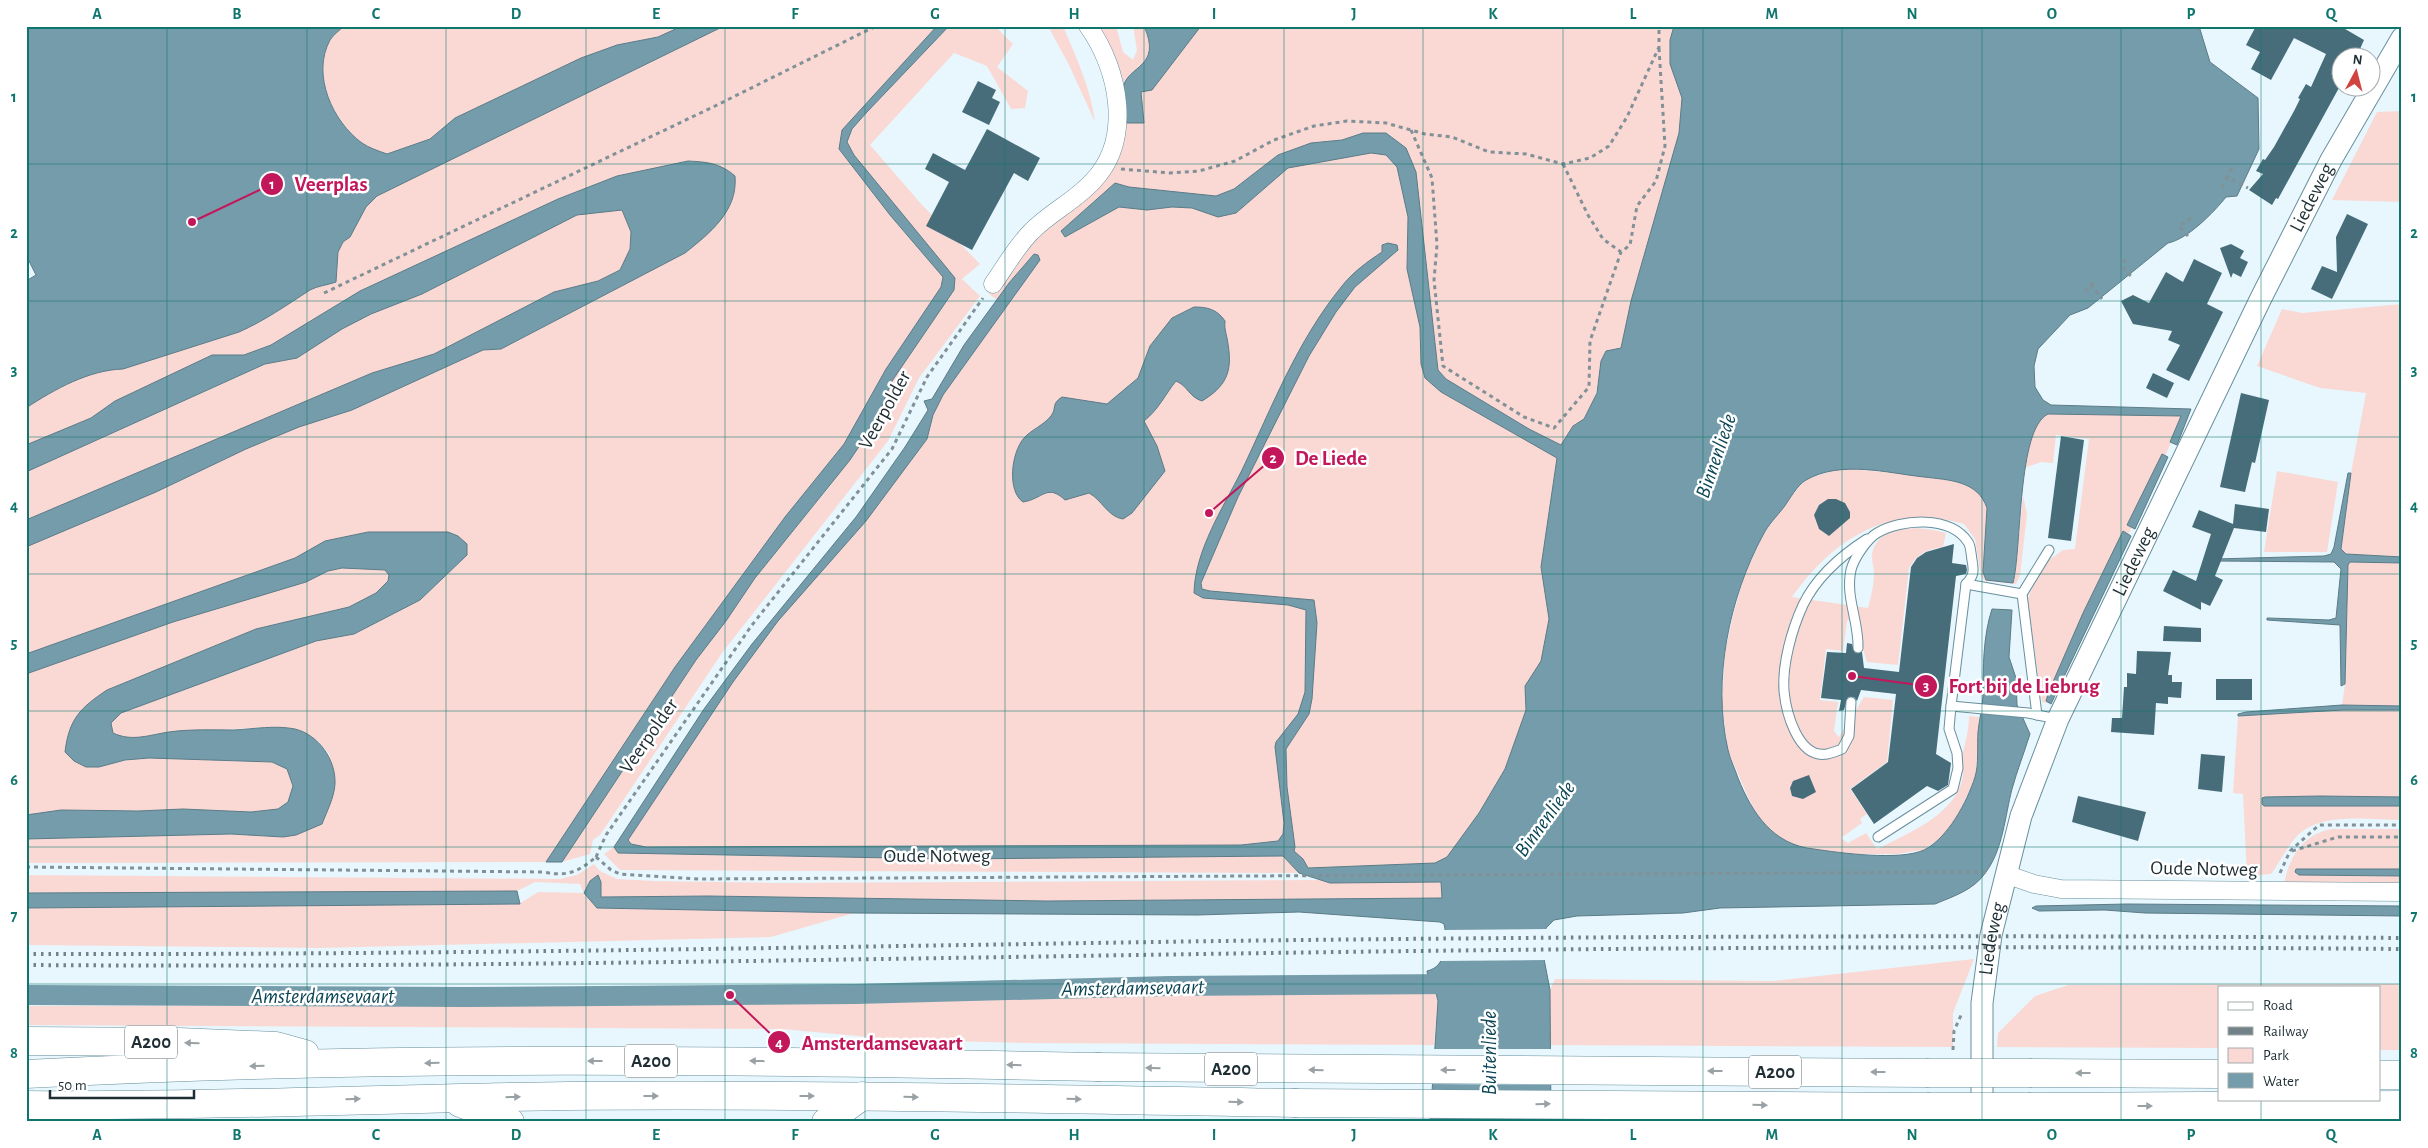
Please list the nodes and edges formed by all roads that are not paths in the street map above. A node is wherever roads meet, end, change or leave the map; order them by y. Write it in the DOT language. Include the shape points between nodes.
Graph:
graph roads {
  1 [pos="1088,26"];
  2 [pos="2402,38"];
  3 [pos="993,284"];
  4 [pos="1875,534"];
  5 [pos="2049,550"];
  6 [pos="1966,584"];
  7 [pos="2022,594"];
  8 [pos="1858,648"];
  9 [pos="1851,702"];
  10 [pos="1951,706"];
  11 [pos="2033,714"];
  12 [pos="2058,719"];
  13 [pos="1878,837"];
  14 [pos="2001,873"];
  15 [pos="2402,892"];
  16 [pos="26,1041"];
  17 [pos="341,1063"];
  18 [pos="26,1074"];
  19 [pos="2218,1074"];
  20 [pos="2380,1075"];
  21 [pos="2402,1075"];
  22 [pos="862,1096"];
  23 [pos="447,1098"];
  24 [pos="26,1105"];
  25 [pos="2402,1105"];
  26 [pos="126,1106"];
  27 [pos="26,1119"];
  28 [pos="510,1122"];
  29 [pos="826,1122"];
  30 [pos="1982,1122"];
  1 -- 3 [label="street" via="1112,73 1118,110 1112,150 1094,181 1032,231"];
  2 -- 12 [label="street, Liedeweg" via="2331,160 2261,298"];
  4 -- 6 [label="lane" via="1897,524 1930,523 1955,528 1969,543 1974,571"];
  4 -- 8 [label="lane" via="1852,567 1848,588 1858,632"];
  4 -- 9 [label="lane" via="1833,566 1817,583 1804,604 1787,658 1784,690 1790,722 1798,738 1814,751 1826,755 1842,749 1849,736"];
  5 -- 7 [label="lane"];
  6 -- 7 [label="lane"];
  6 -- 10 [label="lane"];
  7 -- 11 [label="lane"];
  10 -- 11 [label="lane"];
  10 -- 13 [label="lane" via="1949,729 1958,768 1953,789"];
  11 -- 12 [label="lane"];
  12 -- 14 [label="street, Liedeweg"];
  14 -- 15 [label="street, Oude Notweg" via="2061,889"];
  14 -- 30 [label="street, Liedeweg" via="1982,1003"];
  17 -- 16 [label="main road, A200, one-way" via="276,1046"];
  17 -- 18 [label="main road, A200, one-way"];
  19 -- 17 [label="main road, A200, one-way, bridge" via="1364,1070 715,1061"];
  20 -- 21 [label="main road"];
  23 -- 22 [label="main road, A200, one-way"];
  22 -- 25 [label="main road, A200, one-way, bridge" via="1494,1105"];
  22 -- 29 [label="main road"];
  26 -- 23 [label="main road, A200, one-way"];
  23 -- 28 [label="main road, A200"];
  24 -- 26 [label="main road, A200"];
  26 -- 27 [label="main road, A200"];
}
